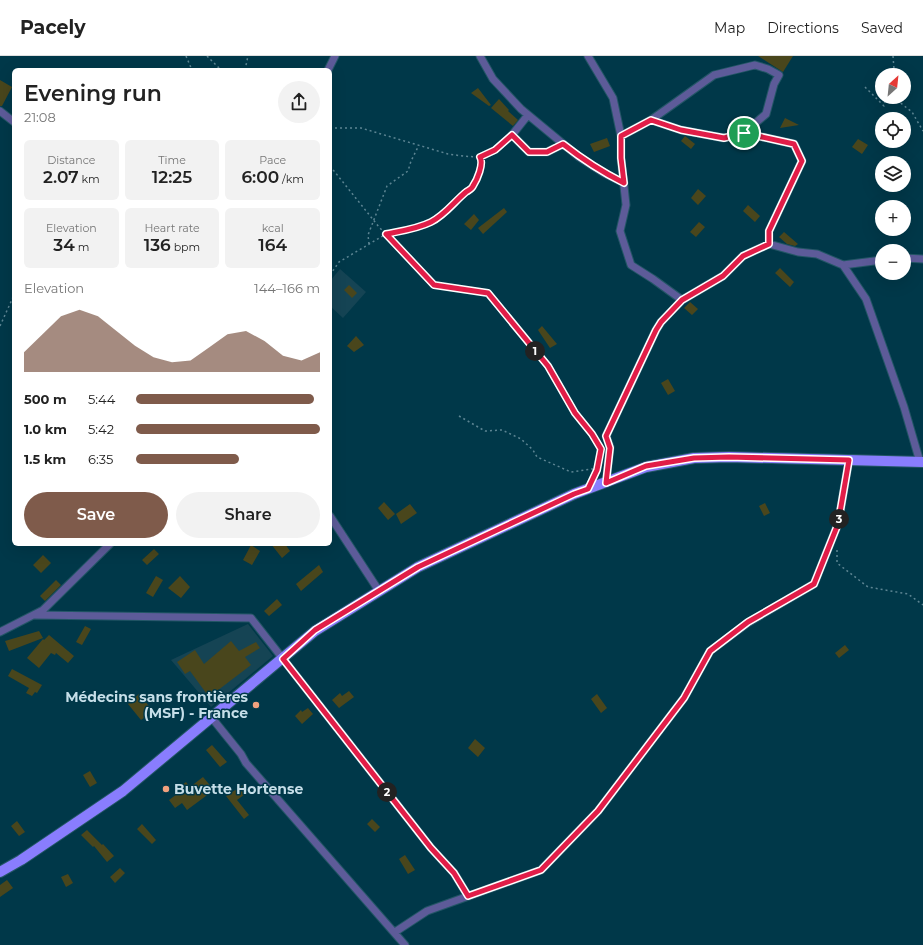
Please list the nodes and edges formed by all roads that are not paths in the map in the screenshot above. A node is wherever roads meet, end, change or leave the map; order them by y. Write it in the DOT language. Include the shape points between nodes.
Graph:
graph roads {
  1 [pos="334,56"];
  2 [pos="480,56"];
  3 [pos="588,56"];
  4 [pos="329,68"];
  5 [pos="0,111"];
  6 [pos="528,115"];
  7 [pos="12,120"];
  8 [pos="651,120"];
  9 [pos="744,133"];
  10 [pos="621,136"];
  11 [pos="563,144"];
  12 [pos="624,183"];
  13 [pos="769,244"];
  14 [pos="911,258"];
  15 [pos="923,259"];
  16 [pos="875,261"];
  17 [pos="843,265"];
  18 [pos="682,300"];
  19 [pos="849,460"];
  20 [pos="921,462"];
  21 [pos="606,483"];
  22 [pos="332,519"];
  23 [pos="108,546"];
  24 [pos="379,591"];
  25 [pos="34,615"];
  26 [pos="0,632"];
  27 [pos="283,659"];
  28 [pos="212,718"];
  29 [pos="0,872"];
  30 [pos="468,896"];
  31 [pos="394,932"];
  32 [pos="405,945"];
  1 -- 4 [label="street"];
  2 -- 6 [label="street" via="493,79"];
  3 -- 10 [label="street" via="613,98"];
  5 -- 7 [label="street"];
  6 -- 11 [label="street"];
  6 -- 11 [label="street" via="512,135 529,152 547,152"];
  8 -- 9 [label="street" via="681,130 724,138"];
  8 -- 9 [label="street" via="714,75 755,65 779,75 766,114"];
  8 -- 10 [label="street"];
  9 -- 13 [label="street" via="794,144 802,161 769,231"];
  10 -- 12 [label="street"];
  11 -- 12 [label="street" via="604,173"];
  12 -- 18 [label="street" via="626,205 620,231 631,265"];
  13 -- 17 [label="street" via="817,254"];
  13 -- 18 [label="street" via="743,256 723,276"];
  14 -- 15 [label="street"];
  16 -- 17 [label="street"];
  17 -- 20 [label="street" via="866,299"];
  18 -- 21 [label="street" via="656,330 606,436 610,448"];
  19 -- 20 [label="main road"];
  19 -- 21 [label="main road" via="694,458 646,466"];
  19 -- 30 [label="street" via="838,524 814,584 748,622 710,651 684,698 598,811 541,870"];
  21 -- 24 [label="main road" via="574,494 418,567"];
  22 -- 24 [label="street"];
  23 -- 25 [label="street" via="43,610"];
  24 -- 27 [label="main road" via="315,630"];
  25 -- 26 [label="street"];
  25 -- 27 [label="street" via="252,618"];
  27 -- 28 [label="main road"];
  27 -- 30 [label="street" via="431,848 454,873"];
  28 -- 29 [label="main road" via="123,791 22,860"];
  28 -- 31 [label="street" via="246,763"];
  30 -- 31 [label="street" via="427,911"];
  31 -- 32 [label="street"];
}
